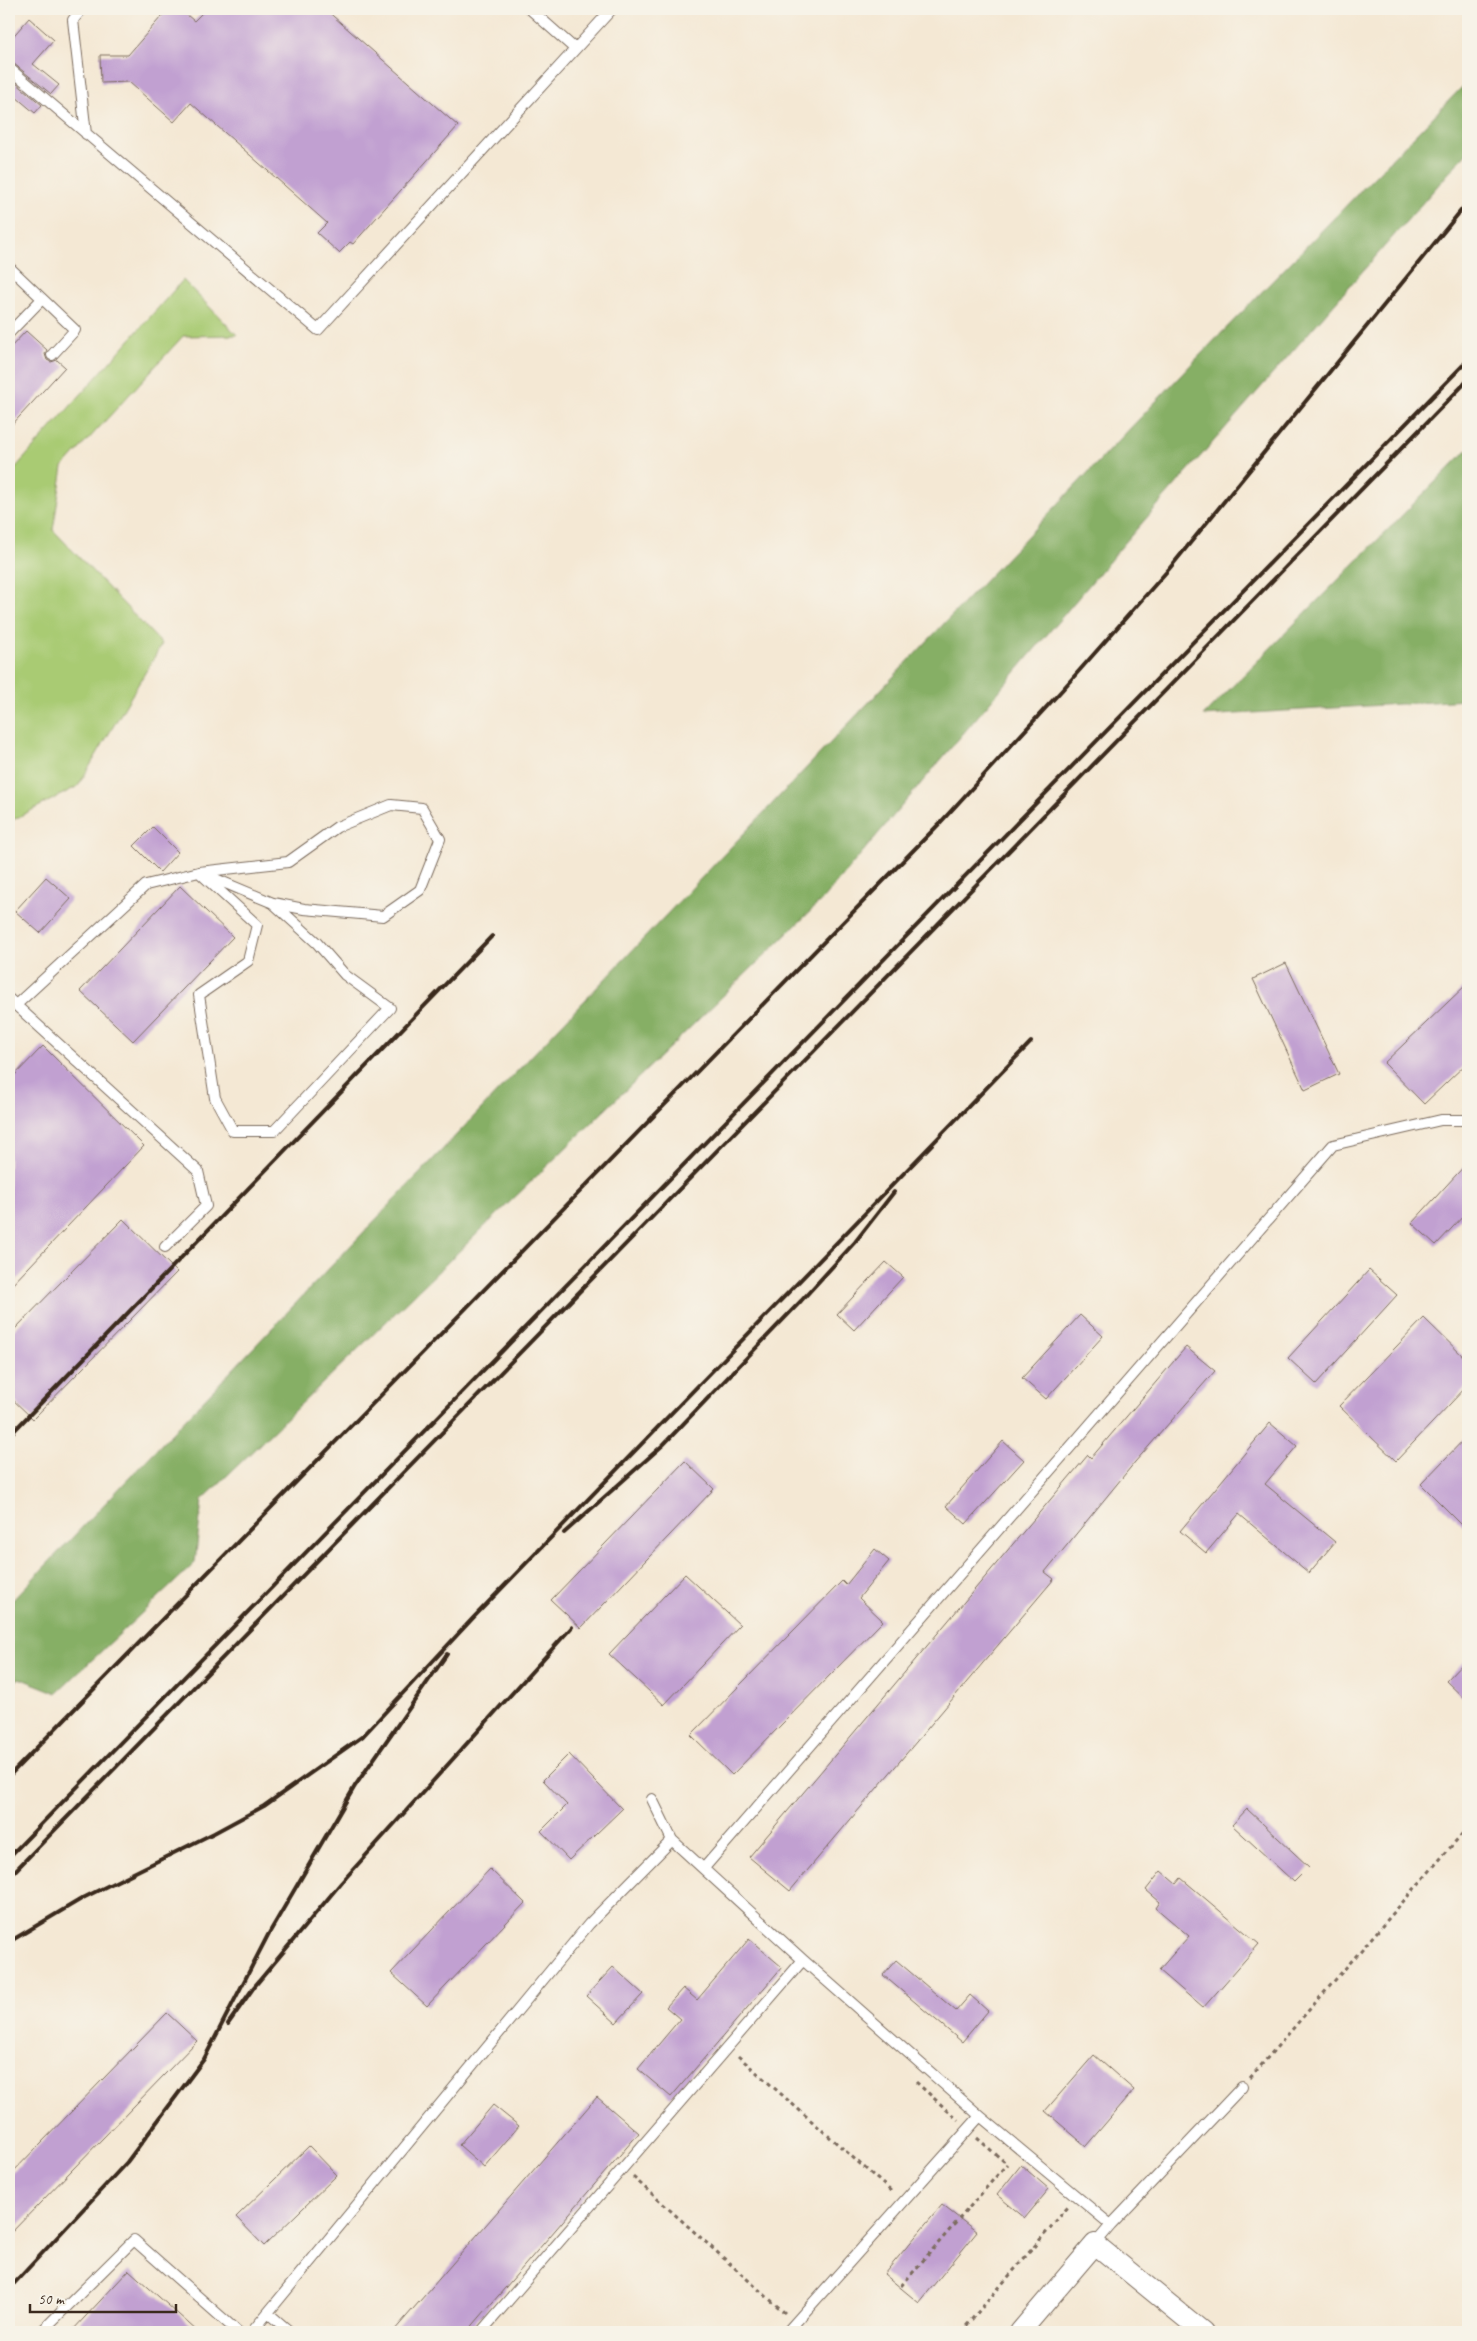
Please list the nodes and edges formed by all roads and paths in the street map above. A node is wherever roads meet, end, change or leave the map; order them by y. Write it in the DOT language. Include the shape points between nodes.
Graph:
graph roads {
  1 [pos="82,9"];
  2 [pos="530,9"];
  3 [pos="612,9"];
  4 [pos="575,49"];
  5 [pos="9,68"];
  6 [pos="86,134"];
  7 [pos="9,267"];
  8 [pos="42,299"];
  9 [pos="9,333"];
  10 [pos="52,355"];
  11 [pos="199,872"];
  12 [pos="273,902"];
  13 [pos="13,1001"];
  14 [pos="1468,1120"];
  15 [pos="164,1247"];
  16 [pos="652,1799"];
  17 [pos="1468,1827"];
  18 [pos="672,1840"];
  19 [pos="704,1868"];
  20 [pos="803,1960"];
  21 [pos="728,2047"];
  22 [pos="1242,2087"];
  23 [pos="980,2116"];
  24 [pos="1020,2149"];
  25 [pos="623,2168"];
  26 [pos="1076,2197"];
  27 [pos="903,2202"];
  28 [pos="1111,2225"];
  29 [pos="1096,2244"];
  30 [pos="901,2286"];
  31 [pos="268,2313"];
  32 [pos="796,2322"];
  33 [pos="41,2332"];
  34 [pos="238,2332"];
  35 [pos="252,2332"];
  36 [pos="290,2332"];
  37 [pos="481,2332"];
  38 [pos="787,2332"];
  39 [pos="961,2332"];
  40 [pos="1020,2332"];
  41 [pos="1203,2332"];
  1 -- 6 [label="lane" via="73,20"];
  2 -- 4 [label="lane"];
  3 -- 4 [label="lane"];
  4 -- 6 [label="lane" via="318,330"];
  5 -- 6 [label="lane"];
  7 -- 8 [label="lane"];
  8 -- 9 [label="lane"];
  8 -- 10 [label="lane" via="75,330"];
  11 -- 12 [label="lane"];
  11 -- 12 [label="lane" via="288,862 337,826 391,805 422,808 440,840 420,890 383,916 304,909"];
  11 -- 12 [label="lane" via="257,925 248,961 199,995 215,1098 233,1131 274,1131 390,1008 345,975 317,943"];
  11 -- 13 [label="lane" via="146,885"];
  13 -- 15 [label="lane" via="198,1171 206,1206"];
  14 -- 19 [label="lane" via="1441,1120 1333,1145"];
  16 -- 18 [label="lane"];
  17 -- 22 [label="path"];
  18 -- 19 [label="lane"];
  18 -- 31 [label="lane" via="589,1924"];
  19 -- 20 [label="lane"];
  20 -- 21 [label="lane"];
  20 -- 23 [label="lane"];
  21 -- 25 [label="lane"];
  21 -- 27 [label="path"];
  22 -- 28 [label="lane"];
  23 -- 24 [label="lane"];
  23 -- 27 [label="lane"];
  24 -- 26 [label="lane"];
  24 -- 30 [label="path"];
  25 -- 32 [label="path"];
  25 -- 37 [label="lane"];
  26 -- 28 [label="lane"];
  26 -- 39 [label="path"];
  27 -- 32 [label="lane"];
  28 -- 29 [label="lane"];
  29 -- 40 [label="street"];
  29 -- 41 [label="street"];
  31 -- 35 [label="lane"];
  31 -- 36 [label="lane"];
  32 -- 38 [label="lane"];
  33 -- 34 [label="lane" via="134,2240"];
}
